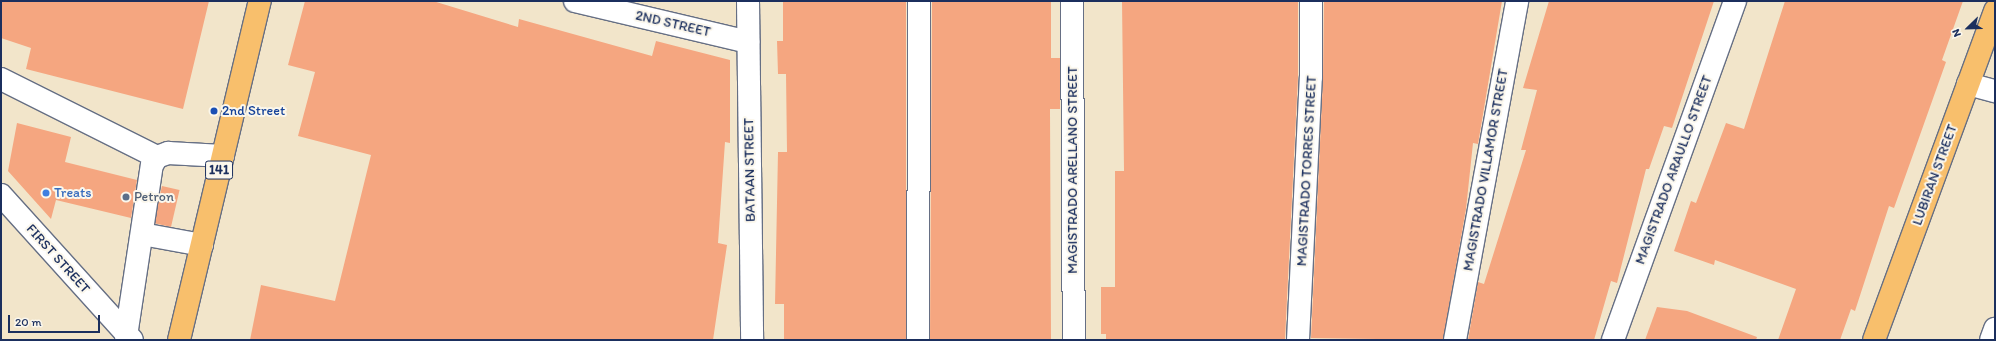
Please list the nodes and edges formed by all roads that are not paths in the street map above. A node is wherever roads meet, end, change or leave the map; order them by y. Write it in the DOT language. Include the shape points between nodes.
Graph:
graph roads {
  1 [pos="260,1"];
  2 [pos="575,1"];
  3 [pos="748,1"];
  4 [pos="918,1"];
  5 [pos="1072,1"];
  6 [pos="1311,1"];
  7 [pos="1517,1"];
  8 [pos="1735,1"];
  9 [pos="1995,11"];
  10 [pos="748,42"];
  11 [pos="1,79"];
  12 [pos="1968,84"];
  13 [pos="1995,91"];
  14 [pos="223,156"];
  15 [pos="157,157"];
  16 [pos="1,195"];
  17 [pos="142,234"];
  18 [pos="202,245"];
  19 [pos="1995,329"];
  20 [pos="129,338"];
  21 [pos="179,340"];
  22 [pos="752,340"];
  23 [pos="918,340"];
  24 [pos="1074,340"];
  25 [pos="1298,340"];
  26 [pos="1455,340"];
  27 [pos="1613,340"];
  28 [pos="1874,340"];
  29 [pos="1991,340"];
  1 -- 14 [label="main road, 141"];
  2 -- 10 [label="street, 2ND STREET"];
  3 -- 10 [label="street, BATAAN STREET"];
  4 -- 23 [label="street"];
  5 -- 24 [label="street, MAGISTRADO ARELLANO STREET"];
  6 -- 25 [label="street, MAGISTRADO TORRES STREET" via="1312,76"];
  7 -- 26 [label="street, MAGISTRADO VILLAMOR STREET"];
  8 -- 27 [label="street, MAGISTRADO ARAULLO STREET"];
  9 -- 12 [label="main road, LUBIRAN STREET"];
  10 -- 22 [label="street, BATAAN STREET"];
  11 -- 15 [label="street"];
  12 -- 13 [label="street"];
  12 -- 28 [label="main road, LUBIRAN STREET"];
  14 -- 15 [label="street" via="168,153"];
  14 -- 18 [label="main road, 141"];
  15 -- 17 [label="street" via="152,166"];
  16 -- 20 [label="street, FIRST STREET"];
  17 -- 18 [label="street"];
  17 -- 20 [label="street"];
  18 -- 21 [label="main road, 141"];
  19 -- 29 [label="street"];
}
